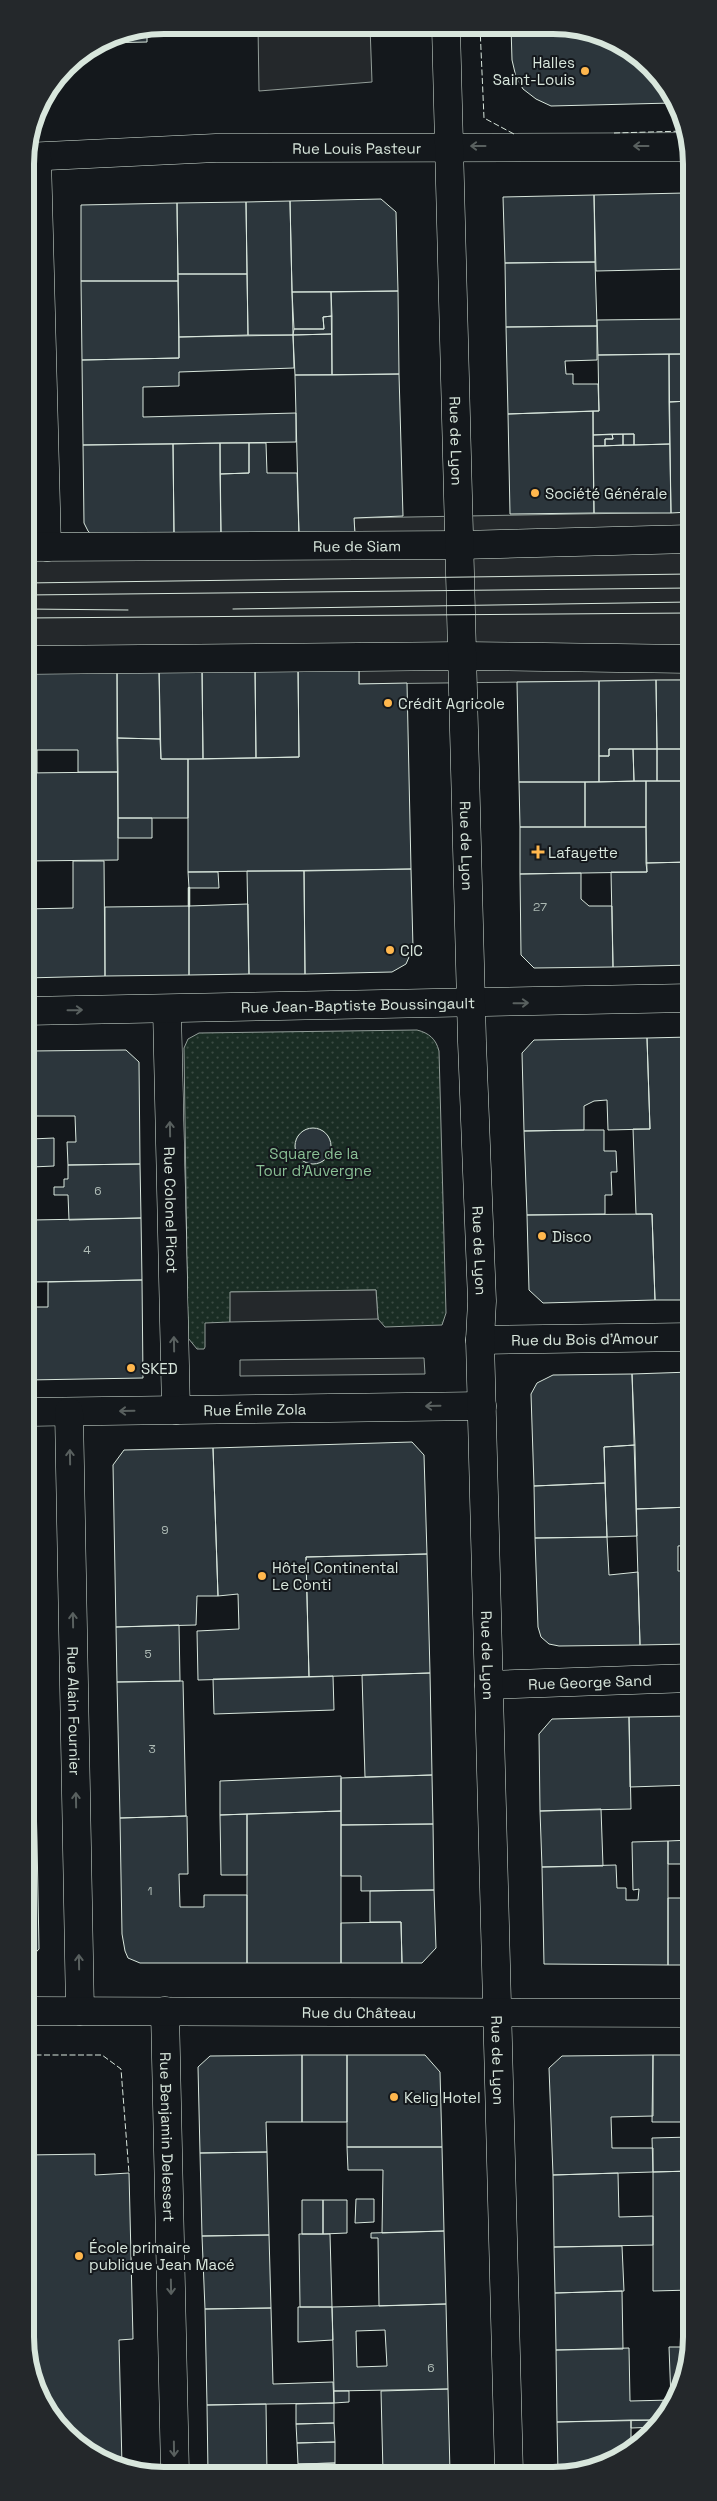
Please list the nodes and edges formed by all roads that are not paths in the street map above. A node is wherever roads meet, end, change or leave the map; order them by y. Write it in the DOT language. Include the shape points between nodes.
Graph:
graph roads {
  1 [pos="446,34"];
  2 [pos="449,146"];
  3 [pos="682,146"];
  4 [pos="34,157"];
  5 [pos="34,352"];
  6 [pos="683,539"];
  7 [pos="460,545"];
  8 [pos="37,547"];
  9 [pos="463,656"];
  10 [pos="683,659"];
  11 [pos="34,660"];
  12 [pos="683,998"];
  13 [pos="473,1004"];
  14 [pos="167,1009"];
  15 [pos="34,1011"];
  16 [pos="683,1337"];
  17 [pos="480,1340"];
  18 [pos="482,1406"];
  19 [pos="176,1410"];
  20 [pos="34,1412"];
  21 [pos="69,1412"];
  22 [pos="683,1678"];
  23 [pos="489,1685"];
  24 [pos="34,2011"];
  25 [pos="80,2011"];
  26 [pos="165,2011"];
  27 [pos="498,2012"];
  28 [pos="683,2013"];
  29 [pos="175,2467"];
  30 [pos="509,2467"];
  1 -- 2 [label="street, Rue de Lyon"];
  3 -- 2 [label="street, Rue Louis Pasteur, one-way"];
  2 -- 4 [label="street, Rue Louis Pasteur" via="216,148"];
  2 -- 7 [label="street, Rue de Lyon"];
  5 -- 8 [label="street"];
  6 -- 7 [label="street, Rue de Siam"];
  7 -- 8 [label="street, Rue de Siam"];
  7 -- 9 [label="street, Rue de Lyon"];
  9 -- 10 [label="street"];
  9 -- 11 [label="street"];
  9 -- 13 [label="street, Rue de Lyon"];
  13 -- 12 [label="street, Rue Jean-Baptiste Boussingault, one-way"];
  13 -- 14 [label="street, Rue Jean-Baptiste Boussingault"];
  13 -- 17 [label="street, Rue de Lyon" via="482,1301"];
  15 -- 14 [label="street, Rue Jean-Baptiste Boussingault, one-way"];
  19 -- 14 [label="street, Rue Colonel Picot, one-way"];
  16 -- 17 [label="street, Rue du Bois d'Amour"];
  17 -- 18 [label="street, Rue de Lyon"];
  18 -- 19 [label="street, Rue Émile Zola, one-way"];
  18 -- 23 [label="street, Rue de Lyon"];
  19 -- 21 [label="street, Rue Émile Zola, one-way"];
  20 -- 21 [label="street, Rue Émile Zola"];
  25 -- 21 [label="street, Rue Alain Fournier, one-way"];
  22 -- 23 [label="street, Rue George Sand"];
  23 -- 27 [label="street, Rue de Lyon"];
  24 -- 25 [label="street, Rue du Château"];
  25 -- 26 [label="street, Rue du Château"];
  26 -- 27 [label="street, Rue du Château"];
  26 -- 29 [label="street, Rue Benjamin Delessert, one-way"];
  27 -- 28 [label="street, Rue du Château"];
  27 -- 30 [label="street, Rue de Lyon"];
}
